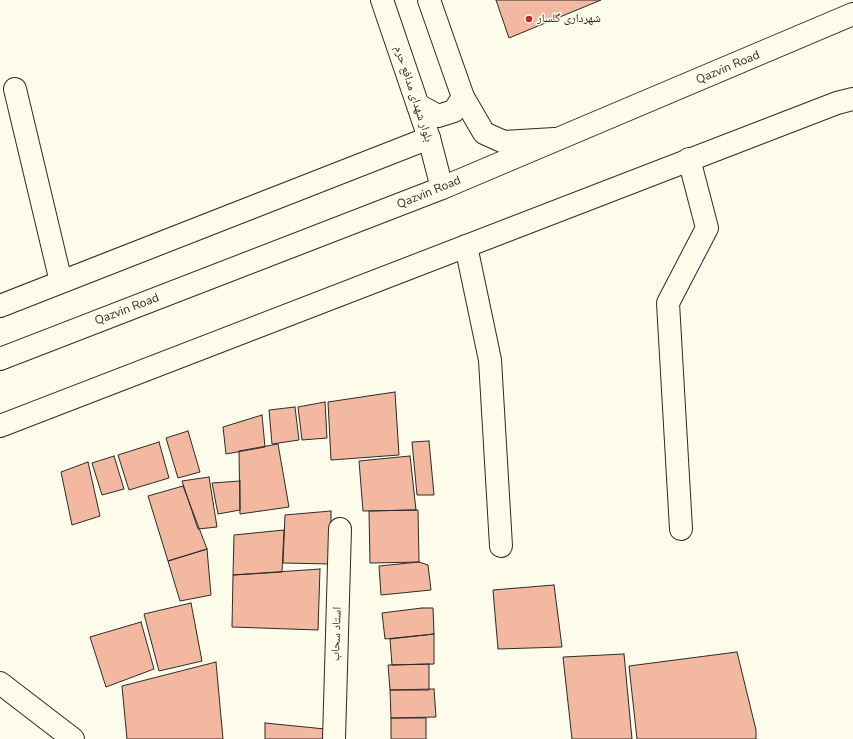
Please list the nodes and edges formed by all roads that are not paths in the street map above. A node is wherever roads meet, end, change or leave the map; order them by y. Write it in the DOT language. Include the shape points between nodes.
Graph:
graph roads {
  1 [pos="382,0"];
  2 [pos="429,0"];
  3 [pos="853,14"];
  4 [pos="15,89"];
  5 [pos="463,97"];
  6 [pos="853,99"];
  7 [pos="418,105"];
  8 [pos="429,138"];
  9 [pos="561,139"];
  10 [pos="690,160"];
  11 [pos="442,188"];
  12 [pos="466,246"];
  13 [pos="61,282"];
  14 [pos="0,306"];
  15 [pos="0,359"];
  16 [pos="0,426"];
  17 [pos="340,529"];
  18 [pos="681,529"];
  19 [pos="501,546"];
  20 [pos="0,683"];
  21 [pos="73,739"];
  22 [pos="334,739"];
  1 -- 7 [label="main road, بلوار شهدای مدافع حرم"];
  2 -- 5 [label="main road"];
  3 -- 9 [label="main road, Qazvin Road"];
  4 -- 13 [label="main road"];
  5 -- 7 [label="main road" via="454,111 438,116"];
  5 -- 9 [label="main road" via="484,134 504,142"];
  6 -- 10 [label="main road"];
  7 -- 8 [label="main road, بلوار شهدای مدافع حرم"];
  8 -- 11 [label="main road, بلوار شهدای مدافع حرم"];
  8 -- 13 [label="main road"];
  9 -- 11 [label="main road, Qazvin Road"];
  10 -- 12 [label="main road"];
  10 -- 18 [label="main road" via="707,228 668,303"];
  11 -- 15 [label="main road, Qazvin Road"];
  12 -- 16 [label="main road"];
  12 -- 19 [label="main road" via="490,360"];
  13 -- 14 [label="main road"];
  17 -- 22 [label="main road, استاد سحاب"];
  20 -- 21 [label="main road"];
}
